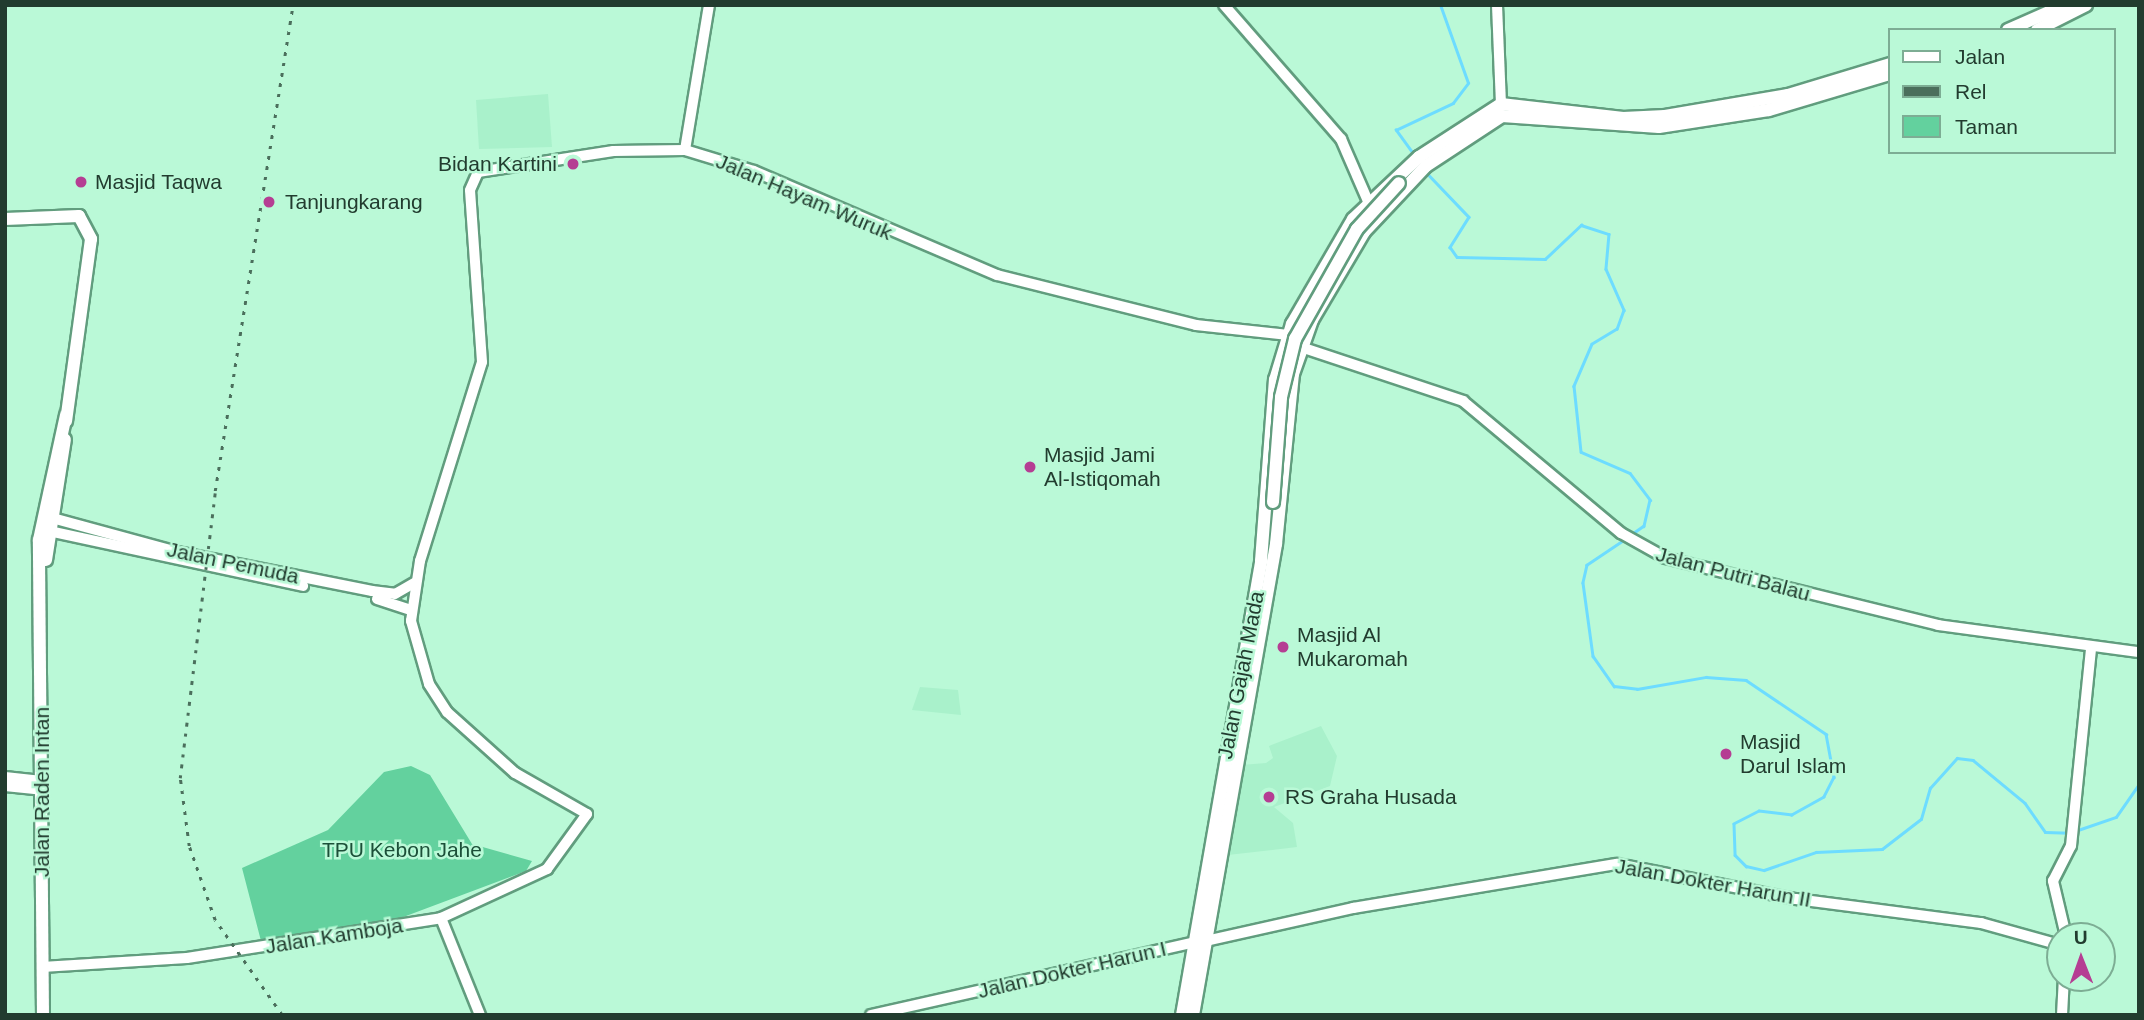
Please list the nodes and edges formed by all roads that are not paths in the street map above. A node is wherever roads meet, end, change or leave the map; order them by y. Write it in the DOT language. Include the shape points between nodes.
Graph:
graph roads {
  1 [pos="709,5"];
  2 [pos="1224,5"];
  3 [pos="1497,5"];
  4 [pos="2066,5"];
  5 [pos="2086,5"];
  6 [pos="2013,28"];
  7 [pos="2041,28"];
  8 [pos="1888,65"];
  9 [pos="1888,75"];
  10 [pos="1501,104"];
  11 [pos="685,150"];
  12 [pos="1412,172"];
  13 [pos="1368,201"];
  14 [pos="5,219"];
  15 [pos="1324,266"];
  16 [pos="1339,275"];
  17 [pos="1314,284"];
  18 [pos="1329,291"];
  19 [pos="1288,335"];
  20 [pos="1266,337"];
  21 [pos="1301,347"];
  22 [pos="1278,366"];
  23 [pos="1293,374"];
  24 [pos="1272,394"];
  25 [pos="1289,396"];
  26 [pos="66,415"];
  27 [pos="1273,505"];
  28 [pos="1264,523"];
  29 [pos="50,524"];
  30 [pos="1278,525"];
  31 [pos="176,555"];
  32 [pos="42,569"];
  33 [pos="414,583"];
  34 [pos="411,610"];
  35 [pos="2091,648"];
  36 [pos="2139,652"];
  37 [pos="5,777"];
  38 [pos="42,785"];
  39 [pos="5,786"];
  40 [pos="587,814"];
  41 [pos="1216,837"];
  42 [pos="441,918"];
  43 [pos="2063,922"];
  44 [pos="2046,941"];
  45 [pos="1196,943"];
  46 [pos="42,967"];
  47 [pos="2063,992"];
  48 [pos="43,1015"];
  49 [pos="480,1015"];
  50 [pos="871,1015"];
  51 [pos="1182,1015"];
  52 [pos="1193,1015"];
  53 [pos="2062,1015"];
  1 -- 11 [label="street"];
  2 -- 13 [label="street" via="1337,135"];
  3 -- 10 [label="street"];
  4 -- 6 [label="main road"];
  5 -- 7 [label="main road"];
  8 -- 10 [label="main road" via="1788,95 1672,115 1623,118"];
  9 -- 12 [label="main road" via="1769,110 1659,127 1512,114"];
  10 -- 12 [label="main road"];
  11 -- 20 [label="street, Jalan Hayam Wuruk" via="754,171 997,275"];
  11 -- 33 [label="street, Jalan Hayam Wuruk" via="613,151 484,170 473,178 482,362"];
  12 -- 13 [label="main road, Jalan Gajah Mada"];
  12 -- 16 [label="main road, Jalan Gajah Mada" via="1371,223"];
  12 -- 27 [label="main road, bridge" via="1357,229 1296,339 1281,397"];
  13 -- 15 [label="main road, Jalan Gajah Mada"];
  14 -- 26 [label="main road, Jalan Raden Intan" via="79,216 91,245"];
  15 -- 16 [label="main road" via="1326,279"];
  15 -- 17 [label="main road, Jalan Gajah Mada"];
  16 -- 18 [label="main road, Jalan Gajah Mada"];
  17 -- 18 [label="main road" via="1326,280"];
  17 -- 19 [label="main road, Jalan Gajah Mada"];
  18 -- 21 [label="main road, Jalan Gajah Mada"];
  19 -- 20 [label="street, Jalan Hayam Wuruk"];
  19 -- 22 [label="main road, Jalan Gajah Mada"];
  20 -- 22 [label="street"];
  21 -- 23 [label="main road, Jalan Gajah Mada"];
  21 -- 35 [label="street, Jalan Putri Balau" via="1463,401 1639,546 1878,612"];
  22 -- 23 [label="main road" via="1283,380"];
  22 -- 24 [label="main road, Jalan Gajah Mada"];
  23 -- 25 [label="main road, Jalan Gajah Mada"];
  24 -- 25 [label="main road" via="1283,387"];
  24 -- 28 [label="main road, Jalan Gajah Mada"];
  25 -- 30 [label="main road, Jalan Gajah Mada"];
  26 -- 29 [label="main road, Jalan Raden Intan"];
  26 -- 32 [label="main road, Jalan Raden Intan" via="43,512"];
  27 -- 28 [label="main road"];
  27 -- 30 [label="main road"];
  28 -- 41 [label="main road, Jalan Gajah Mada"];
  29 -- 31 [label="street, Jalan Pemuda"];
  29 -- 32 [label="main road, Jalan Raden Intan"];
  30 -- 41 [label="main road, Jalan Gajah Mada"];
  31 -- 33 [label="street, Jalan Pemuda" via="388,594"];
  31 -- 34 [label="street, Jalan Pemuda"];
  32 -- 38 [label="main road, Jalan Raden Intan"];
  33 -- 34 [label="street, Jalan Hayam Wuruk"];
  34 -- 40 [label="street, Jalan Hayam Wuruk" via="417,654 447,712 515,773"];
  35 -- 36 [label="street, Jalan Putri Balau"];
  35 -- 43 [label="street" via="2071,846 2053,881"];
  37 -- 38 [label="street"];
  38 -- 39 [label="street"];
  38 -- 46 [label="main road, Jalan Raden Intan"];
  40 -- 42 [label="street, Jalan Kamboja" via="550,867"];
  41 -- 45 [label="main road, Jalan Gajah Mada"];
  42 -- 46 [label="street, Jalan Kamboja" via="187,958"];
  42 -- 49 [label="street"];
  44 -- 45 [label="street, Jalan Dokter Harun II" via="1981,923 1796,899 1617,864 1353,908"];
  45 -- 50 [label="street, Jalan Dokter Harun I"];
  45 -- 51 [label="main road, Jalan Gajah Mada"];
  45 -- 52 [label="main road, Jalan Gajah Mada"];
  46 -- 48 [label="main road, Jalan Raden Intan"];
  47 -- 53 [label="street"];
}
